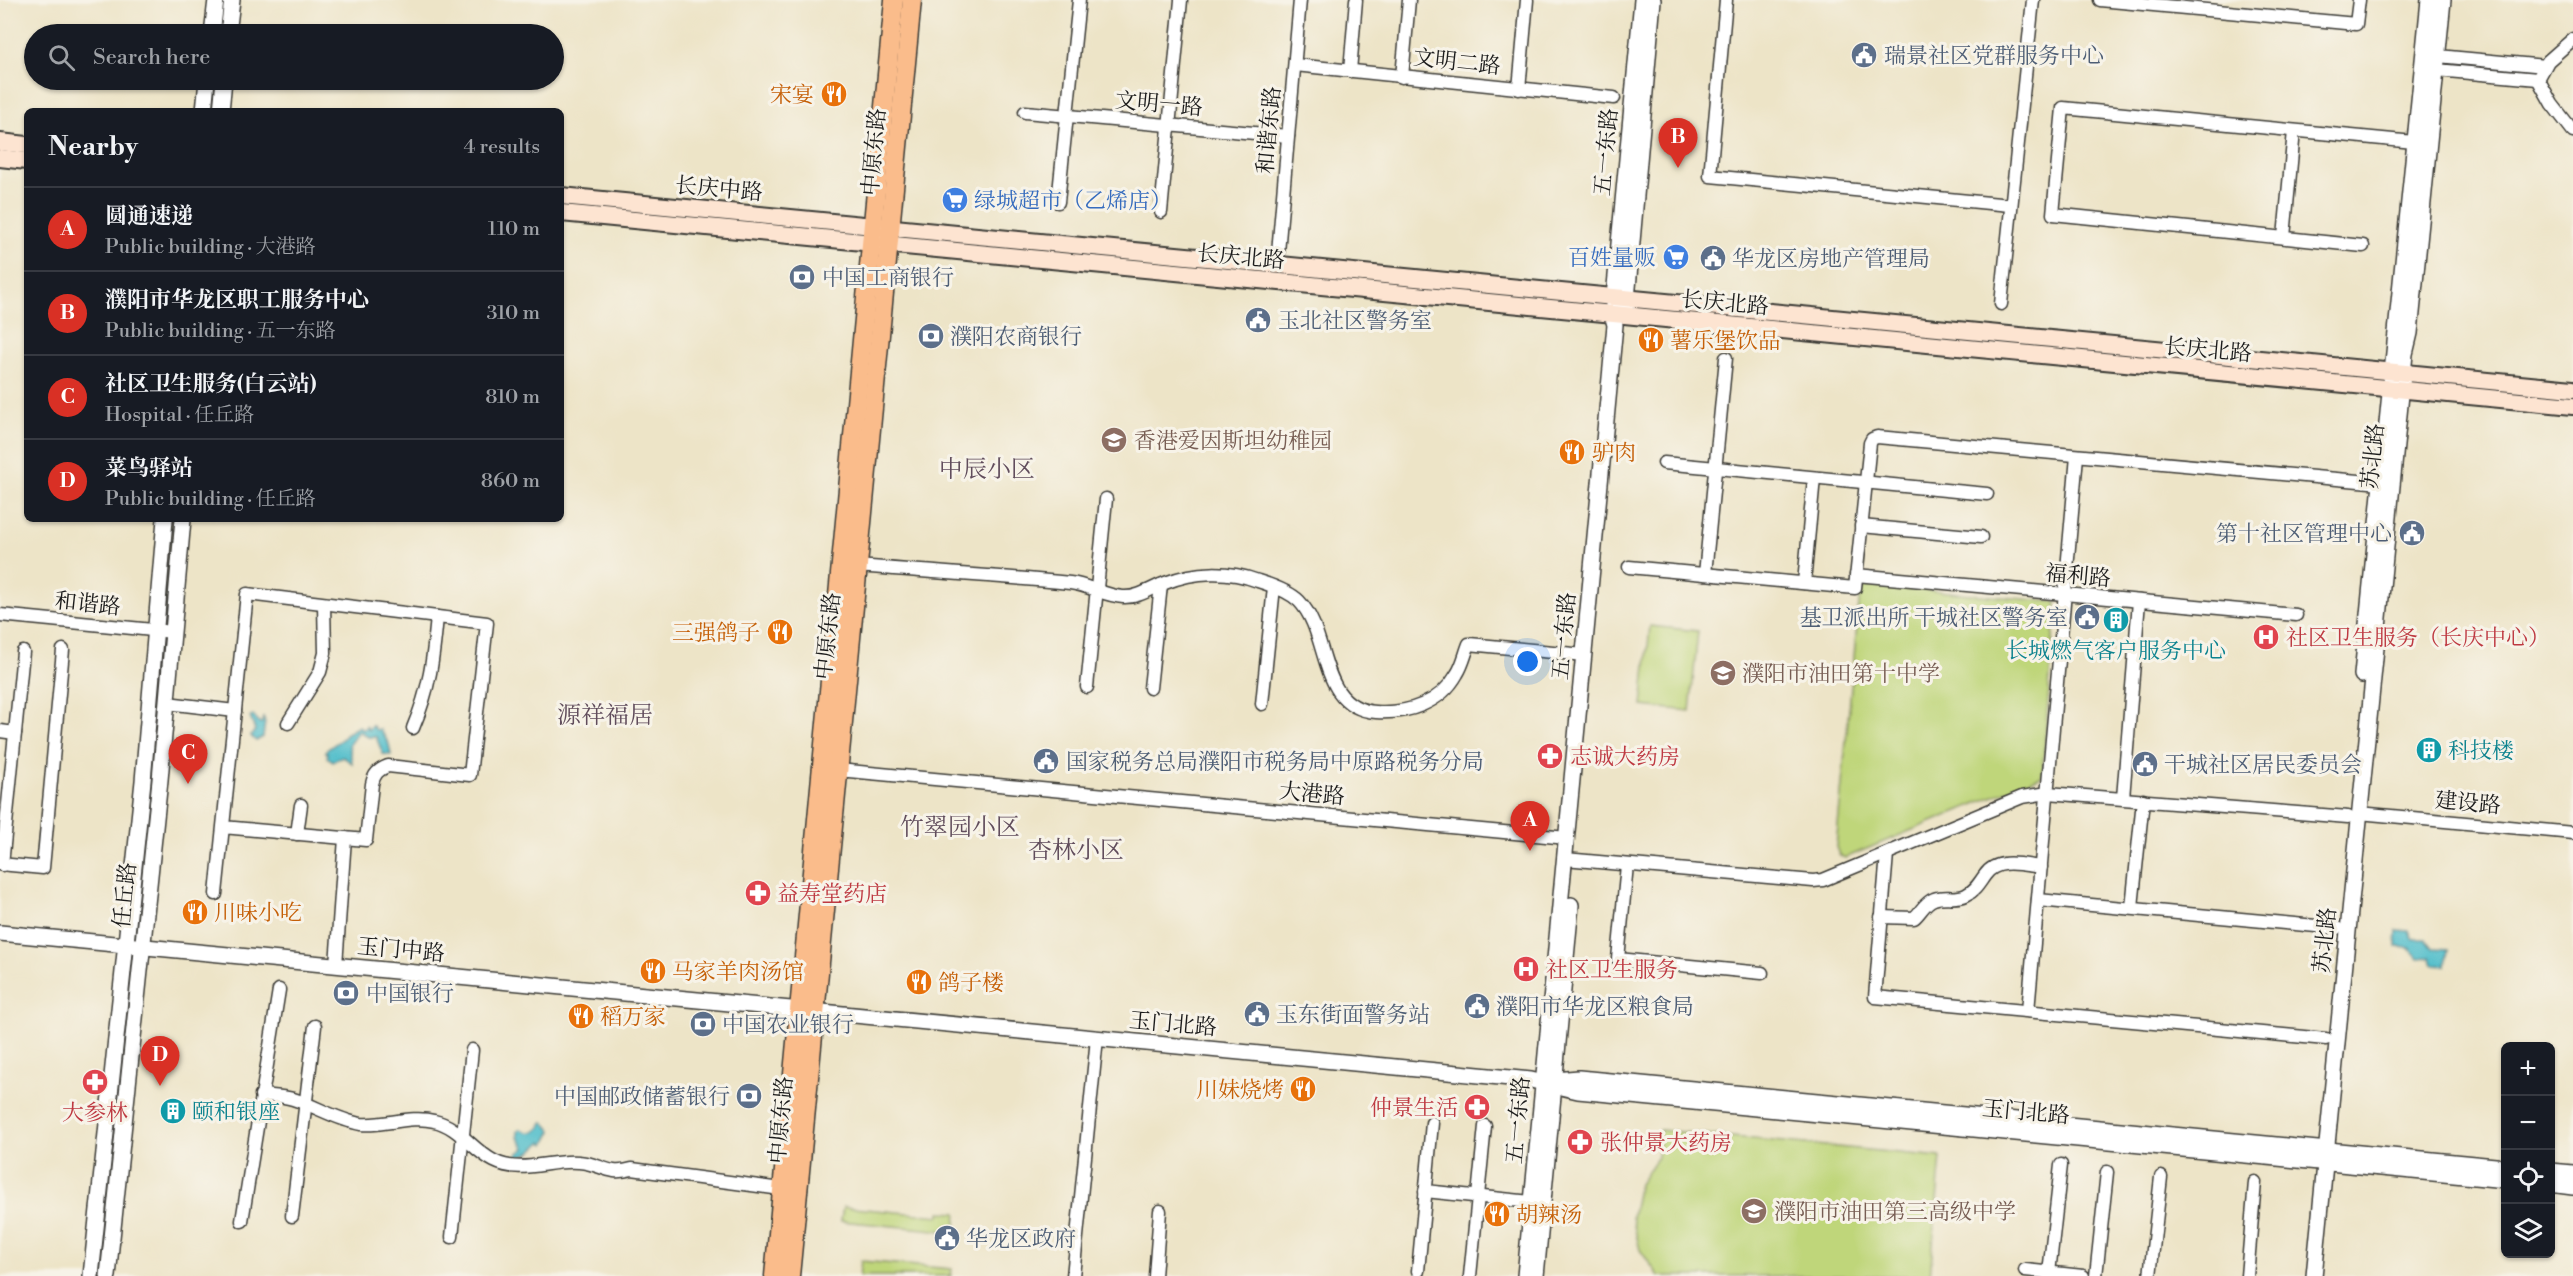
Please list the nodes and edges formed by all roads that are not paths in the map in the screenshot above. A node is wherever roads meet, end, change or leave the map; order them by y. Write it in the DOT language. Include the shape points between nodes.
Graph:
graph roads {
  1 [pos="216,0"];
  2 [pos="232,0"];
  3 [pos="894,0"];
  4 [pos="912,0"];
  5 [pos="1079,0"];
  6 [pos="1181,0"];
  7 [pos="1300,0"];
  8 [pos="1356,0"];
  9 [pos="1409,0"];
  10 [pos="1527,0"];
  11 [pos="1642,0"];
  12 [pos="1653,0"];
  13 [pos="1726,0"];
  14 [pos="2033,0"];
  15 [pos="2100,0"];
  16 [pos="2359,0"];
  17 [pos="2428,0"];
  18 [pos="2443,0"];
  19 [pos="213,24"];
  20 [pos="229,24"];
  21 [pos="2573,39"];
  22 [pos="2437,63"];
  23 [pos="1295,65"];
  24 [pos="2545,66"];
  25 [pos="1350,71"];
  26 [pos="1402,77"];
  27 [pos="2538,79"];
  28 [pos="1519,89"];
  29 [pos="206,90"];
  30 [pos="223,90"];
  31 [pos="1614,98"];
  32 [pos="204,108"];
  33 [pos="221,108"];
  34 [pos="1025,112"];
  35 [pos="1067,115"];
  36 [pos="1170,125"];
  37 [pos="2294,131"];
  38 [pos="2573,131"];
  39 [pos="1288,136"];
  40 [pos="0,142"];
  41 [pos="2414,142"];
  42 [pos="24,145"];
  43 [pos="0,158"];
  44 [pos="24,161"];
  45 [pos="564,196"];
  46 [pos="1058,202"];
  47 [pos="2010,205"];
  48 [pos="1161,212"];
  49 [pos="564,213"];
  50 [pos="881,235"];
  51 [pos="2284,237"];
  52 [pos="2363,246"];
  53 [pos="1277,264"];
  54 [pos="1620,297"];
  55 [pos="2001,304"];
  56 [pos="1619,315"];
  57 [pos="1726,358"];
  58 [pos="2397,372"];
  59 [pos="2396,389"];
  60 [pos="2573,389"];
  61 [pos="2573,406"];
  62 [pos="2077,456"];
  63 [pos="1664,463"];
  64 [pos="1715,468"];
  65 [pos="1814,478"];
  66 [pos="1865,483"];
  67 [pos="2381,483"];
  68 [pos="1987,494"];
  69 [pos="1106,499"];
  70 [pos="165,522"];
  71 [pos="183,522"];
  72 [pos="1861,526"];
  73 [pos="1981,537"];
  74 [pos="858,566"];
  75 [pos="1629,567"];
  76 [pos="1705,574"];
  77 [pos="1856,575"];
  78 [pos="1804,584"];
  79 [pos="1161,585"];
  80 [pos="1274,587"];
  81 [pos="1097,590"];
  82 [pos="2063,594"];
  83 [pos="2139,601"];
  84 [pos="324,604"];
  85 [pos="0,615"];
  86 [pos="2296,615"];
  87 [pos="437,617"];
  88 [pos="156,631"];
  89 [pos="172,632"];
  90 [pos="63,650"];
  91 [pos="23,652"];
  92 [pos="1584,656"];
  93 [pos="1087,687"];
  94 [pos="1150,688"];
  95 [pos="166,703"];
  96 [pos="1262,704"];
  97 [pos="235,711"];
  98 [pos="288,723"];
  99 [pos="413,728"];
  100 [pos="0,731"];
  101 [pos="15,733"];
  102 [pos="838,770"];
  103 [pos="2048,793"];
  104 [pos="2122,798"];
  105 [pos="2143,800"];
  106 [pos="301,805"];
  107 [pos="2353,815"];
  108 [pos="223,827"];
  109 [pos="2573,833"];
  110 [pos="297,834"];
  111 [pos="345,838"];
  112 [pos="1567,838"];
  113 [pos="1887,854"];
  114 [pos="1570,860"];
  115 [pos="1,864"];
  116 [pos="1628,865"];
  117 [pos="2042,867"];
  118 [pos="216,894"];
  119 [pos="2038,900"];
  120 [pos="2132,907"];
  121 [pos="1881,917"];
  122 [pos="2337,928"];
  123 [pos="0,933"];
  124 [pos="134,946"];
  125 [pos="336,965"];
  126 [pos="1762,973"];
  127 [pos="279,990"];
  128 [pos="806,1010"];
  129 [pos="2028,1011"];
  130 [pos="315,1026"];
  131 [pos="1097,1038"];
  132 [pos="2326,1039"];
  133 [pos="472,1050"];
  134 [pos="1550,1082"];
  135 [pos="261,1095"];
  136 [pos="306,1104"];
  137 [pos="1432,1123"];
  138 [pos="1485,1126"];
  139 [pos="462,1137"];
  140 [pos="2320,1156"];
  141 [pos="2061,1165"];
  142 [pos="2501,1167"];
  143 [pos="2555,1171"];
  144 [pos="2107,1172"];
  145 [pos="2573,1173"];
  146 [pos="2161,1177"];
  147 [pos="2501,1179"];
  148 [pos="2255,1182"];
  149 [pos="2555,1184"];
  150 [pos="2573,1186"];
  151 [pos="781,1189"];
  152 [pos="1425,1191"];
  153 [pos="1478,1197"];
  154 [pos="1531,1202"];
  155 [pos="1160,1211"];
  156 [pos="292,1216"];
  157 [pos="242,1221"];
  158 [pos="452,1237"];
  159 [pos="1418,1271"];
  160 [pos="2031,1272"];
  161 [pos="2049,1273"];
  162 [pos="91,1276"];
  163 [pos="108,1276"];
  164 [pos="774,1276"];
  165 [pos="790,1276"];
  166 [pos="1073,1276"];
  167 [pos="1155,1276"];
  168 [pos="1470,1276"];
  169 [pos="1525,1276"];
  170 [pos="1536,1276"];
  171 [pos="2083,1276"];
  172 [pos="2096,1276"];
  173 [pos="2150,1276"];
  174 [pos="2247,1276"];
  175 [pos="2303,1276"];
  176 [pos="2314,1276"];
  1 -- 19 [label="street"];
  2 -- 20 [label="street"];
  3 -- 50 [label="main road, 中原东路"];
  4 -- 50 [label="main road, 中原东路"];
  5 -- 35 [label="street"];
  6 -- 36 [label="street"];
  7 -- 23 [label="street, 和谐东路"];
  8 -- 25 [label="street"];
  9 -- 26 [label="street"];
  10 -- 28 [label="street"];
  11 -- 54 [label="street, 五一东路"];
  12 -- 54 [label="street, 五一东路"];
  13 -- 47 [label="street" via="1710,176"];
  14 -- 47 [label="street"];
  15 -- 16 [label="street" via="2356,24"];
  17 -- 41 [label="street, 苏北路"];
  18 -- 22 [label="street, 苏北路"];
  21 -- 24 [label="street"];
  22 -- 24 [label="street"];
  22 -- 27 [label="street"];
  22 -- 58 [label="street, 苏北路" via="2410,333"];
  23 -- 25 [label="street, 文明二路"];
  23 -- 39 [label="street, 和谐东路"];
  24 -- 27 [label="street"];
  25 -- 26 [label="street, 文明二路"];
  26 -- 28 [label="street, 文明二路"];
  27 -- 38 [label="street"];
  28 -- 31 [label="street, 文明二路"];
  29 -- 32 [label="street"];
  30 -- 33 [label="street"];
  34 -- 35 [label="street, 文明一路"];
  35 -- 36 [label="street, 文明一路"];
  35 -- 46 [label="street"];
  36 -- 39 [label="street, 文明一路"];
  36 -- 48 [label="street"];
  37 -- 41 [label="street"];
  37 -- 51 [label="street"];
  37 -- 51 [label="street" via="2063,108 2053,214"];
  39 -- 53 [label="street, 和谐东路"];
  40 -- 42 [label="main road"];
  41 -- 58 [label="street, 苏北路"];
  43 -- 44 [label="main road"];
  45 -- 50 [label="main road, 长庆中路"];
  47 -- 55 [label="street"];
  49 -- 50 [label="main road, 长庆中路"];
  50 -- 53 [label="main road, 长庆北路"];
  50 -- 56 [label="main road, 长庆北路"];
  50 -- 74 [label="main road, 中原东路"];
  50 -- 128 [label="main road, 中原东路"];
  51 -- 52 [label="street"];
  53 -- 54 [label="main road, 长庆北路"];
  54 -- 56 [label="street, 五一东路"];
  54 -- 58 [label="main road, 长庆北路"];
  56 -- 59 [label="main road, 长庆北路"];
  56 -- 92 [label="street, 五一东路"];
  56 -- 114 [label="street, 五一东路"];
  57 -- 64 [label="street"];
  58 -- 59 [label="street, 苏北路"];
  58 -- 60 [label="main road, 长庆北路"];
  59 -- 61 [label="main road, 长庆北路"];
  59 -- 67 [label="street, 苏北路"];
  59 -- 107 [label="street, 苏北路"];
  62 -- 66 [label="street" via="1877,437 1870,443"];
  62 -- 67 [label="street"];
  62 -- 82 [label="street"];
  63 -- 64 [label="street"];
  64 -- 65 [label="street"];
  64 -- 76 [label="street"];
  65 -- 66 [label="street"];
  65 -- 78 [label="street"];
  66 -- 68 [label="street"];
  66 -- 72 [label="street"];
  67 -- 107 [label="street, 苏北路"];
  69 -- 81 [label="street"];
  70 -- 88 [label="street, 任丘路"];
  71 -- 89 [label="street, 任丘路"];
  72 -- 73 [label="street"];
  72 -- 77 [label="street"];
  74 -- 81 [label="street" via="1070,583"];
  74 -- 102 [label="main road, 中原东路"];
  75 -- 76 [label="street"];
  76 -- 78 [label="street"];
  77 -- 78 [label="street" via="1855,588"];
  77 -- 82 [label="street, 福利路"];
  79 -- 80 [label="street" via="1184,577 1218,573"];
  79 -- 81 [label="street" via="1135,596 1122,597"];
  79 -- 94 [label="street"];
  80 -- 92 [label="street" via="1298,599 1308,613 1332,681 1347,703 1357,708 1397,711 1430,702 1457,674 1469,644"];
  80 -- 96 [label="street"];
  81 -- 93 [label="street"];
  82 -- 83 [label="street, 福利路"];
  82 -- 103 [label="street"];
  83 -- 86 [label="street, 福利路"];
  83 -- 104 [label="street"];
  84 -- 87 [label="street"];
  84 -- 97 [label="street" via="247,594"];
  84 -- 98 [label="street" via="325,653 320,672"];
  85 -- 88 [label="street, 和谐路"];
  87 -- 99 [label="street" via="433,667 426,699"];
  87 -- 111 [label="street" via="486,623 470,775 388,766 380,769 372,784 366,840"];
  88 -- 89 [label="street, 和谐路"];
  88 -- 124 [label="street, 任丘路"];
  89 -- 95 [label="street, 任丘路"];
  90 -- 115 [label="street" via="43,868"];
  91 -- 101 [label="street"];
  92 -- 112 [label="street, 五一东路"];
  95 -- 97 [label="street"];
  95 -- 124 [label="street, 任丘路"];
  97 -- 108 [label="street"];
  100 -- 101 [label="street"];
  101 -- 115 [label="street"];
  102 -- 112 [label="street, 大港路"];
  102 -- 128 [label="main road, 中原东路"];
  103 -- 104 [label="street, 建设路"];
  103 -- 113 [label="street, 建设路" via="2022,797"];
  103 -- 117 [label="street"];
  104 -- 105 [label="street, 建设路"];
  105 -- 107 [label="street, 建设路"];
  105 -- 120 [label="street"];
  106 -- 110 [label="street"];
  107 -- 109 [label="street, 建设路"];
  107 -- 122 [label="street, 苏北路"];
  107 -- 140 [label="street, 苏北路"];
  108 -- 110 [label="street"];
  108 -- 118 [label="street"];
  110 -- 111 [label="street"];
  111 -- 125 [label="street"];
  112 -- 114 [label="street, 五一东路"];
  113 -- 116 [label="street, 建设路" via="1813,881"];
  113 -- 121 [label="street"];
  114 -- 116 [label="street, 建设路"];
  114 -- 134 [label="street, 五一东路"];
  116 -- 126 [label="street" via="1618,959"];
  117 -- 119 [label="street"];
  117 -- 121 [label="street" via="1998,865 1989,868 1970,893 1933,899 1914,918"];
  119 -- 120 [label="street"];
  119 -- 129 [label="street"];
  120 -- 122 [label="street"];
  121 -- 129 [label="street" via="1875,997"];
  122 -- 132 [label="street, 苏北路"];
  123 -- 124 [label="street, 玉门中路"];
  124 -- 125 [label="street, 玉门中路"];
  124 -- 162 [label="street, 任丘路"];
  124 -- 163 [label="street, 任丘路"];
  125 -- 128 [label="street, 玉门中路"];
  127 -- 135 [label="street"];
  128 -- 131 [label="street, 玉门北路"];
  128 -- 151 [label="main road, 中原东路"];
  128 -- 165 [label="main road, 中原东路"];
  129 -- 132 [label="street"];
  130 -- 136 [label="street"];
  131 -- 134 [label="street, 玉门北路"];
  131 -- 166 [label="street"];
  132 -- 140 [label="street, 苏北路"];
  133 -- 139 [label="street"];
  134 -- 140 [label="street, 玉门北路" via="1580,1078"];
  134 -- 154 [label="street, 五一东路"];
  134 -- 170 [label="street, 五一东路"];
  135 -- 136 [label="street"];
  135 -- 157 [label="street"];
  136 -- 139 [label="street" via="360,1124 435,1121"];
  136 -- 156 [label="street"];
  137 -- 152 [label="street"];
  138 -- 153 [label="street"];
  139 -- 151 [label="street" via="503,1165 575,1161 615,1173 632,1169"];
  139 -- 158 [label="street"];
  140 -- 142 [label="street, 玉门北路"];
  140 -- 147 [label="street, 玉门北路"];
  140 -- 175 [label="street, 苏北路"];
  140 -- 176 [label="street, 苏北路"];
  141 -- 161 [label="street"];
  143 -- 145 [label="street"];
  144 -- 172 [label="street"];
  146 -- 173 [label="street"];
  148 -- 174 [label="street"];
  149 -- 150 [label="street"];
  151 -- 164 [label="main road, 中原东路"];
  152 -- 153 [label="street"];
  152 -- 159 [label="street"];
  153 -- 154 [label="street"];
  153 -- 168 [label="street"];
  154 -- 169 [label="street, 五一东路"];
  155 -- 167 [label="street"];
  160 -- 161 [label="street"];
  161 -- 171 [label="street"];
}
